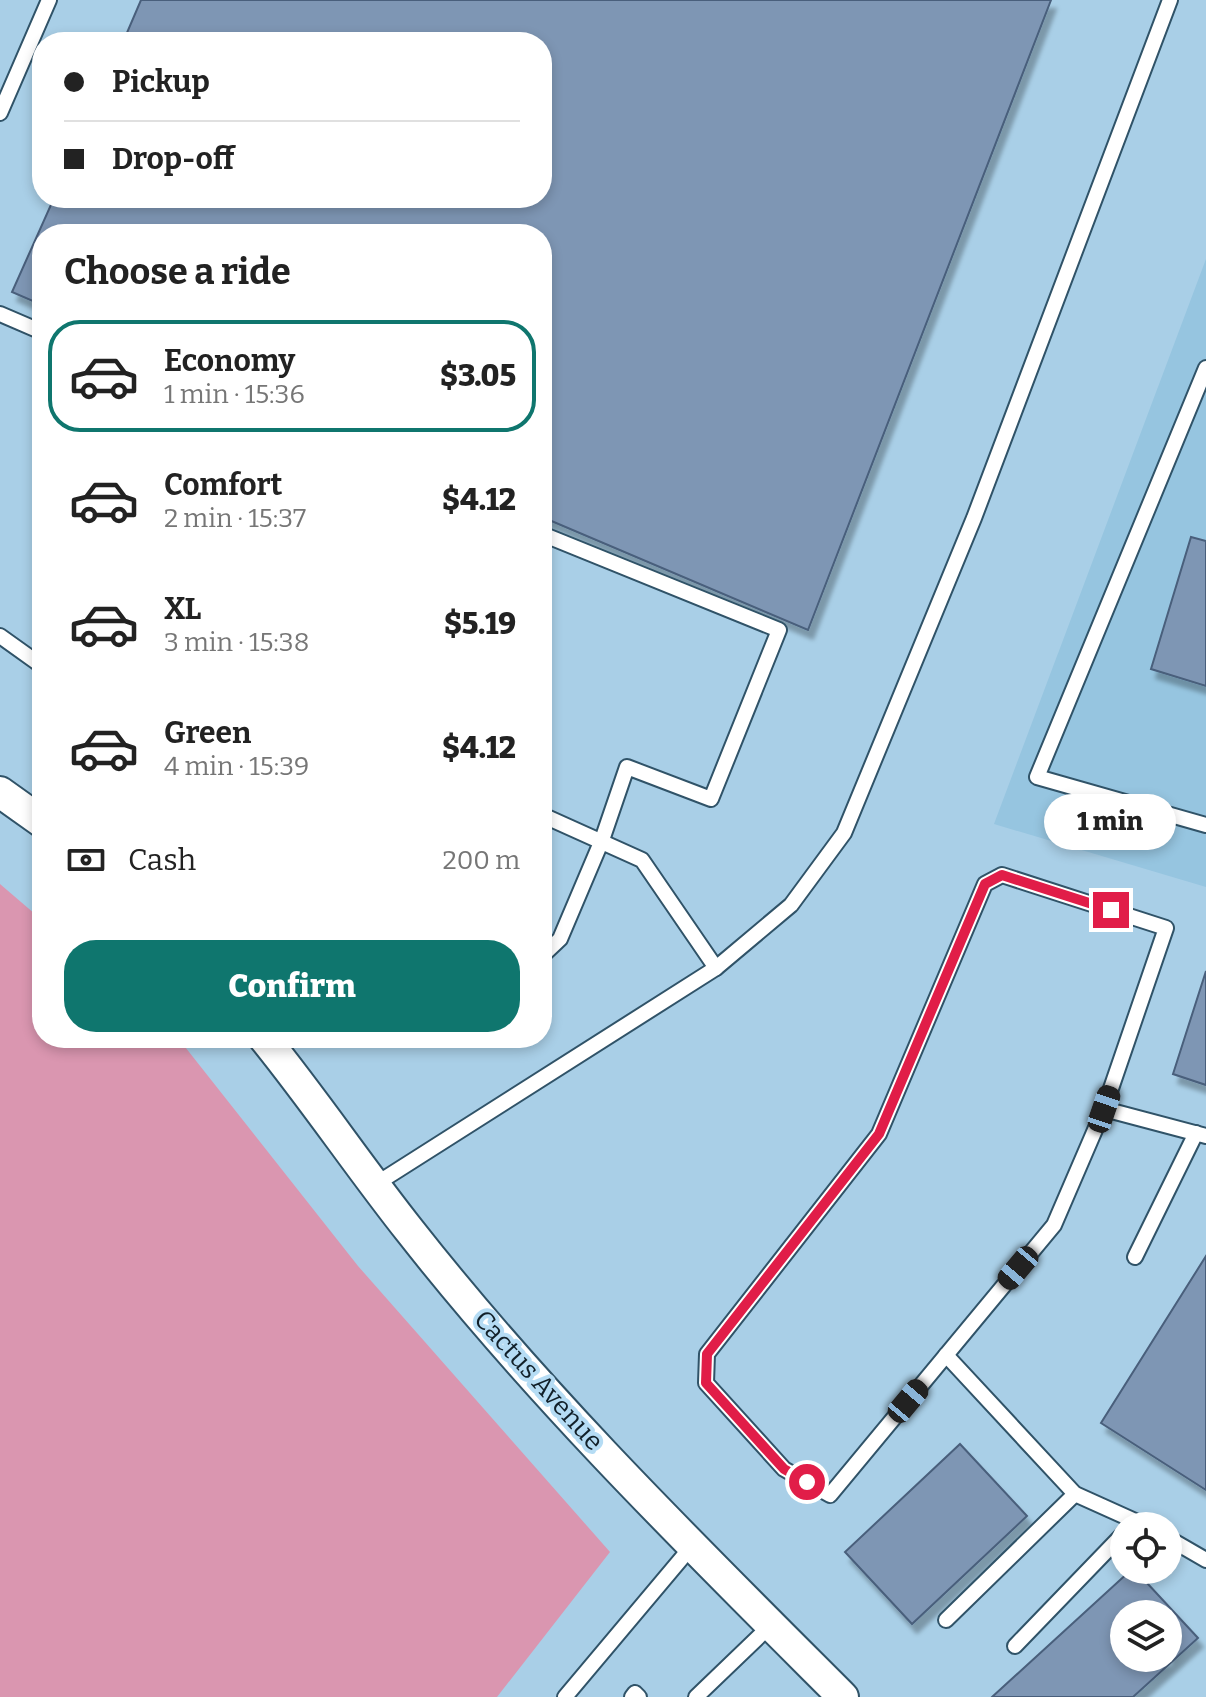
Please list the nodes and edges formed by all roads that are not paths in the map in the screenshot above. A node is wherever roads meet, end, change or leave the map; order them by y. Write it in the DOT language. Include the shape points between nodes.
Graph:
graph roads {
  1 [pos="49,0"];
  2 [pos="1170,0"];
  3 [pos="35,32"];
  4 [pos="32,39"];
  5 [pos="0,113"];
  6 [pos="1,319"];
  7 [pos="32,329"];
  8 [pos="1206,368"];
  9 [pos="552,538"];
  10 [pos="0,636"];
  11 [pos="32,659"];
  12 [pos="0,792"];
  13 [pos="32,815"];
  14 [pos="552,819"];
  15 [pos="1206,825"];
  16 [pos="602,840"];
  17 [pos="552,947"];
  18 [pos="716,968"];
  19 [pos="272,1048"];
  20 [pos="1104,1109"];
  21 [pos="1201,1135"];
  22 [pos="376,1184"];
  23 [pos="1135,1257"];
  24 [pos="946,1355"];
  25 [pos="1075,1494"];
  26 [pos="1113,1512"];
  27 [pos="692,1546"];
  28 [pos="1182,1546"];
  29 [pos="1110,1548"];
  30 [pos="1206,1560"];
  31 [pos="946,1620"];
  32 [pos="771,1625"];
  33 [pos="1015,1646"];
  34 [pos="565,1697"];
  35 [pos="632,1697"];
  36 [pos="639,1697"];
  37 [pos="696,1697"];
  38 [pos="843,1697"];
  1 -- 3 [label="lane"];
  2 -- 18 [label="lane" via="974,518 844,833 791,905"];
  4 -- 5 [label="lane"];
  6 -- 7 [label="lane"];
  8 -- 15 [label="lane" via="1037,777"];
  9 -- 16 [label="lane" via="779,630 711,799 627,767"];
  10 -- 11 [label="lane"];
  12 -- 13 [label="street"];
  14 -- 16 [label="lane"];
  16 -- 17 [label="lane" via="560,939"];
  16 -- 18 [label="lane" via="642,860"];
  18 -- 22 [label="lane"];
  19 -- 22 [label="street, Cactus Avenue"];
  20 -- 21 [label="lane"];
  20 -- 24 [label="lane" via="1054,1225"];
  20 -- 24 [label="lane" via="1166,928 1002,875 985,884 879,1134 707,1354 706,1383 784,1469 830,1495"];
  21 -- 23 [label="lane"];
  22 -- 27 [label="street, Cactus Avenue" via="547,1392"];
  24 -- 25 [label="lane"];
  25 -- 26 [label="lane"];
  25 -- 31 [label="lane"];
  27 -- 32 [label="street, Cactus Avenue"];
  27 -- 34 [label="lane"];
  28 -- 30 [label="lane"];
  29 -- 33 [label="lane"];
  32 -- 37 [label="lane"];
  32 -- 38 [label="street, Cactus Avenue"];
  35 -- 36 [label="lane"];
}
